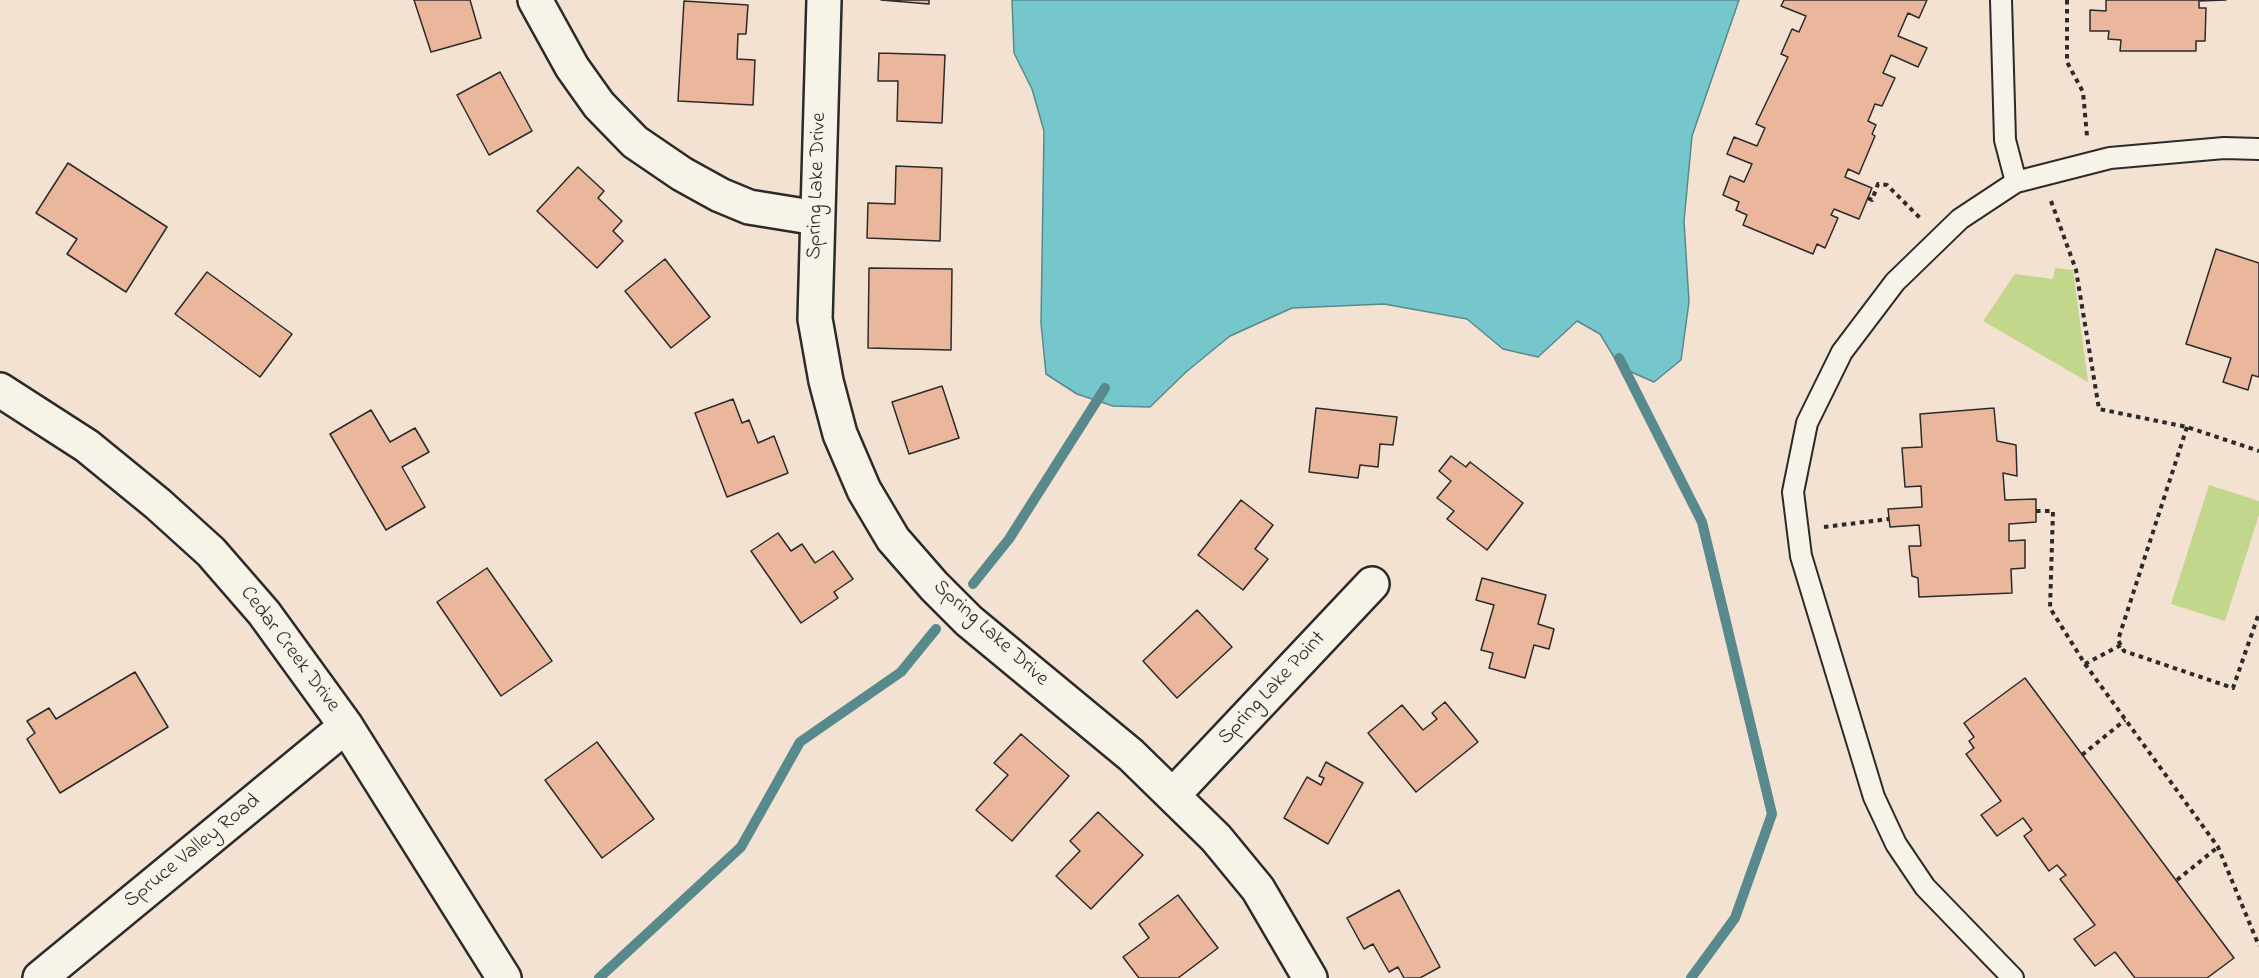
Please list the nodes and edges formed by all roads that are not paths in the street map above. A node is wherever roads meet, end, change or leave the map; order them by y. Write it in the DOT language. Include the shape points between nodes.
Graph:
graph roads {
  1 [pos="535,0"];
  2 [pos="824,0"];
  3 [pos="2001,0"];
  4 [pos="2259,149"];
  5 [pos="2016,182"];
  6 [pos="817,218"];
  7 [pos="0,390"];
  8 [pos="1371,584"];
  9 [pos="346,726"];
  10 [pos="1174,794"];
  11 [pos="40,978"];
  12 [pos="504,978"];
  13 [pos="1310,978"];
  14 [pos="2013,978"];
  1 -- 6 [label="street" via="572,68 599,105 635,142 720,195 749,207"];
  2 -- 6 [label="street, Spring Lake Drive"];
  3 -- 5 [label="lane" via="2005,140"];
  4 -- 5 [label="lane" via="2224,148 2110,158"];
  5 -- 14 [label="lane" via="1960,219 1940,238 1895,282 1842,352 1807,423 1792,492 1801,556 1874,797 1896,844 1925,887"];
  6 -- 10 [label="street, Spring Lake Drive" via="815,319 826,381 840,434 864,490 893,539 969,621"];
  7 -- 9 [label="street, Cedar Creek Drive" via="87,446 211,552 264,613"];
  8 -- 10 [label="street, Spring Lake Point"];
  9 -- 11 [label="street, Spruce Valley Road"];
  9 -- 12 [label="street, Cedar Creek Drive"];
  10 -- 13 [label="street, Spring Lake Drive" via="1258,889"];
}
